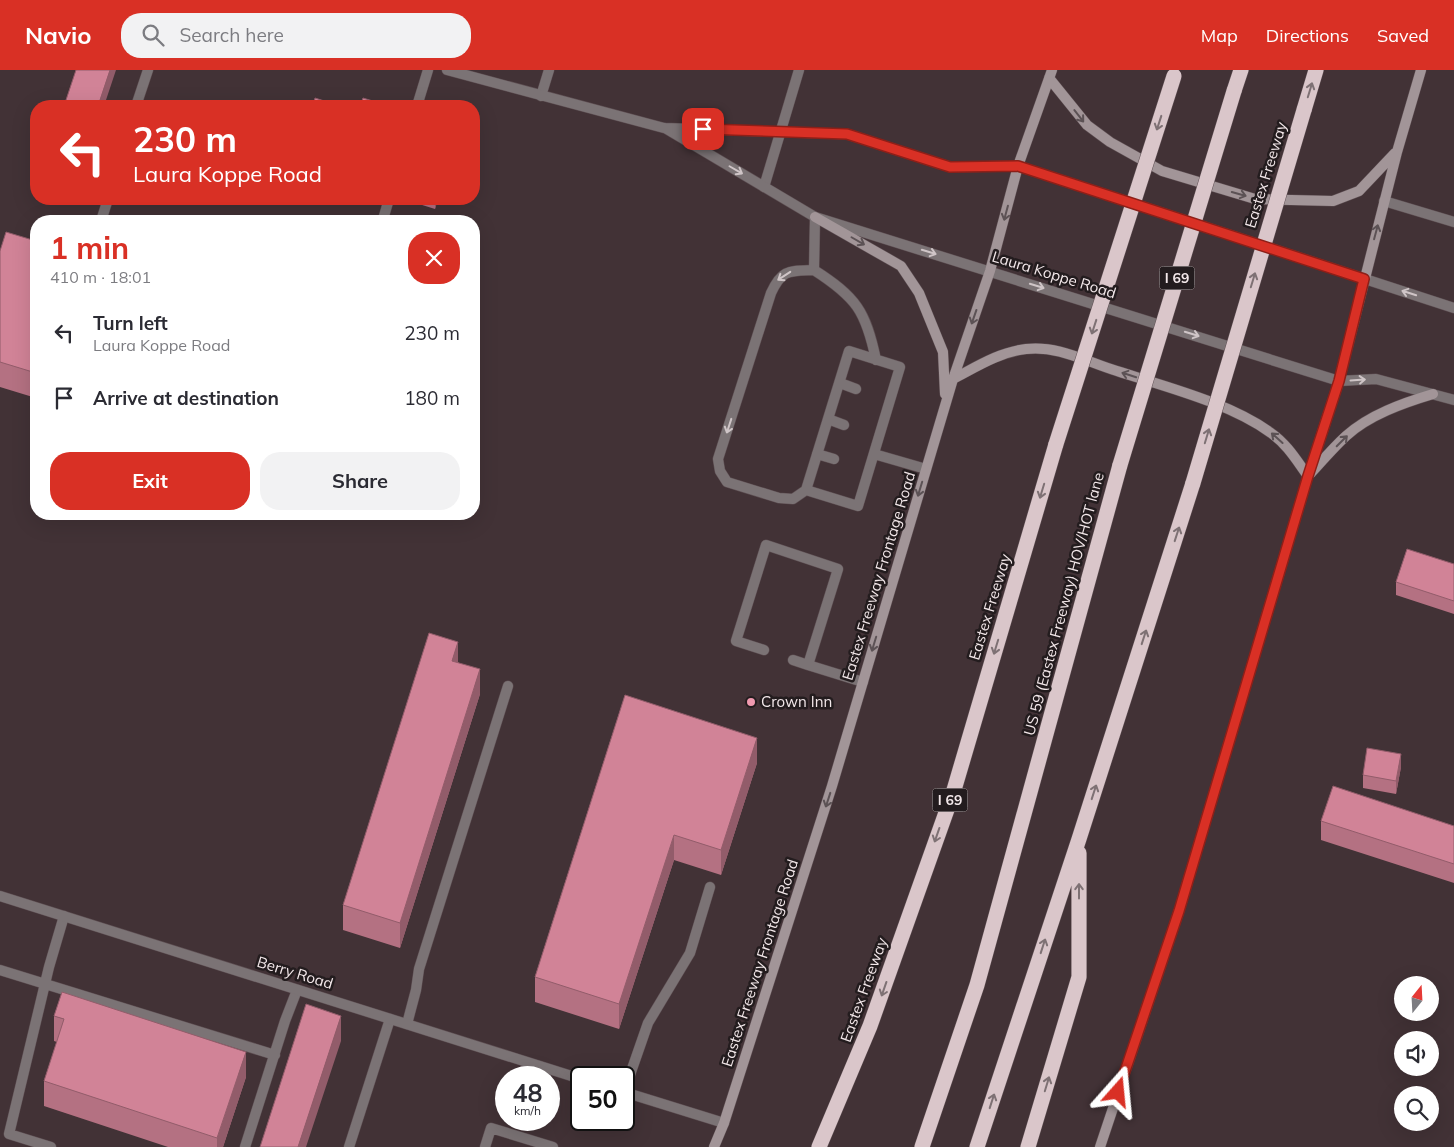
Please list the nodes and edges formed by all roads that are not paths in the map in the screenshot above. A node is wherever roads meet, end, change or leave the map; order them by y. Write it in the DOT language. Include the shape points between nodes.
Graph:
graph roads {
  1 [pos="148,70"];
  2 [pos="428,70"];
  3 [pos="446,70"];
  4 [pos="549,70"];
  5 [pos="799,70"];
  6 [pos="1241,70"];
  7 [pos="1316,70"];
  8 [pos="1421,70"];
  9 [pos="1175,73"];
  10 [pos="1051,74"];
  11 [pos="541,96"];
  12 [pos="138,100"];
  13 [pos="419,100"];
  14 [pos="664,128"];
  15 [pos="782,131"];
  16 [pos="1397,152"];
  17 [pos="1018,166"];
  18 [pos="764,187"];
  19 [pos="1384,201"];
  20 [pos="815,217"];
  21 [pos="1454,222"];
  22 [pos="814,270"];
  23 [pos="990,271"];
  24 [pos="1364,279"];
  25 [pos="1454,308"];
  26 [pos="876,360"];
  27 [pos="953,379"];
  28 [pos="1339,381"];
  29 [pos="840,383"];
  30 [pos="856,389"];
  31 [pos="1433,394"];
  32 [pos="1454,400"];
  33 [pos="946,403"];
  34 [pos="828,419"];
  35 [pos="844,425"];
  36 [pos="817,454"];
  37 [pos="874,454"];
  38 [pos="834,459"];
  39 [pos="926,469"];
  40 [pos="1308,476"];
  41 [pos="806,490"];
  42 [pos="764,650"];
  43 [pos="793,660"];
  44 [pos="808,665"];
  45 [pos="863,682"];
  46 [pos="508,686"];
  47 [pos="1079,838"];
  48 [pos="710,887"];
  49 [pos="0,896"];
  50 [pos="64,916"];
  51 [pos="0,970"];
  52 [pos="45,983"];
  53 [pos="297,990"];
  54 [pos="390,1019"];
  55 [pos="407,1024"];
  56 [pos="274,1055"];
  57 [pos="633,1066"];
  58 [pos="570,1076"];
  59 [pos="635,1095"];
  60 [pos="724,1123"];
  61 [pos="52,1147"];
  62 [pos="245,1147"];
  63 [pos="349,1147"];
  64 [pos="485,1147"];
  65 [pos="553,1147"];
  66 [pos="714,1147"];
  67 [pos="820,1147"];
  68 [pos="922,1147"];
  69 [pos="977,1147"];
  70 [pos="1028,1147"];
  71 [pos="1100,1147"];
  1 -- 12 [label="street"];
  2 -- 13 [label="street"];
  3 -- 11 [label="street, Laura Koppe Road"];
  4 -- 11 [label="street"];
  5 -- 15 [label="street"];
  6 -- 68 [label="highway, US 59 (Eastex Freeway) HOV/HOT lane / I 69, bridge" via="1120,465 978,985"];
  47 -- 7 [label="highway, Eastex Freeway, one-way, bridge" via="1193,483"];
  8 -- 16 [label="main road"];
  9 -- 67 [label="highway, Eastex Freeway / I 69, one-way, bridge" via="1056,444 954,790 870,1026"];
  10 -- 16 [label="main road, one-way" via="1087,125 1110,142 1162,171 1255,198 1332,201 1360,191"];
  10 -- 17 [label="main road, Eastex Freeway Frontage Road"];
  11 -- 14 [label="street, Laura Koppe Road"];
  14 -- 15 [label="street, Laura Koppe Road"];
  14 -- 18 [label="street, Laura Koppe Road, one-way"];
  15 -- 17 [label="street, Laura Koppe Road" via="847,134 950,167"];
  15 -- 18 [label="street"];
  16 -- 19 [label="main road"];
  17 -- 23 [label="main road, Eastex Freeway Frontage Road, one-way"];
  17 -- 24 [label="street, Laura Koppe Road"];
  18 -- 20 [label="street, Laura Koppe Road"];
  19 -- 21 [label="street"];
  24 -- 19 [label="main road, one-way"];
  20 -- 22 [label="street"];
  20 -- 23 [label="street, Laura Koppe Road, one-way"];
  20 -- 33 [label="main road, one-way" via="901,266 920,293 943,352"];
  22 -- 26 [label="street" via="838,285 856,304 870,331"];
  22 -- 41 [label="street, one-way" via="789,271 777,281 718,459 720,471 727,482 779,498 793,499"];
  23 -- 27 [label="main road, Eastex Freeway Frontage Road, one-way"];
  23 -- 28 [label="street, Laura Koppe Road, one-way"];
  25 -- 24 [label="street, Laura Koppe Road, one-way"];
  24 -- 28 [label="main road"];
  26 -- 29 [label="street" via="849,351"];
  26 -- 37 [label="street" via="900,367 886,399 875,436"];
  27 -- 33 [label="main road, Eastex Freeway Frontage Road"];
  40 -- 27 [label="main road, one-way" via="1288,448 1272,433 1244,417 1193,396 1060,351 1026,349 996,356"];
  28 -- 31 [label="street, Laura Koppe Road, one-way" via="1376,379"];
  28 -- 40 [label="main road"];
  29 -- 30 [label="street"];
  29 -- 34 [label="street"];
  31 -- 32 [label="street, Laura Koppe Road"];
  40 -- 31 [label="main road, one-way" via="1347,436 1369,420"];
  33 -- 39 [label="main road, Eastex Freeway Frontage Road"];
  34 -- 35 [label="street"];
  34 -- 36 [label="street"];
  36 -- 38 [label="street"];
  36 -- 41 [label="street"];
  37 -- 39 [label="street"];
  37 -- 41 [label="street" via="865,468 858,506"];
  39 -- 45 [label="main road, Eastex Freeway Frontage Road, one-way"];
  40 -- 71 [label="main road" via="1182,901"];
  42 -- 44 [label="street" via="736,641 766,545 838,569"];
  43 -- 44 [label="street"];
  44 -- 45 [label="street"];
  45 -- 60 [label="main road, Eastex Freeway Frontage Road, one-way"];
  46 -- 55 [label="street" via="419,969"];
  69 -- 47 [label="highway, Eastex Freeway, one-way"];
  70 -- 47 [label="highway, one-way" via="1079,977"];
  48 -- 57 [label="street" via="690,953 648,1023"];
  49 -- 50 [label="street, Berry Road"];
  50 -- 52 [label="street"];
  50 -- 53 [label="street, Berry Road"];
  51 -- 52 [label="street"];
  52 -- 56 [label="street"];
  52 -- 61 [label="street" via="9,1134"];
  53 -- 54 [label="street, Berry Road"];
  53 -- 56 [label="street"];
  54 -- 55 [label="street, Berry Road"];
  54 -- 63 [label="street"];
  55 -- 58 [label="street, Berry Road"];
  56 -- 62 [label="street"];
  59 -- 60 [label="street"];
  60 -- 66 [label="main road, Eastex Freeway Frontage Road"];
  64 -- 65 [label="street" via="491,1128"];
}
